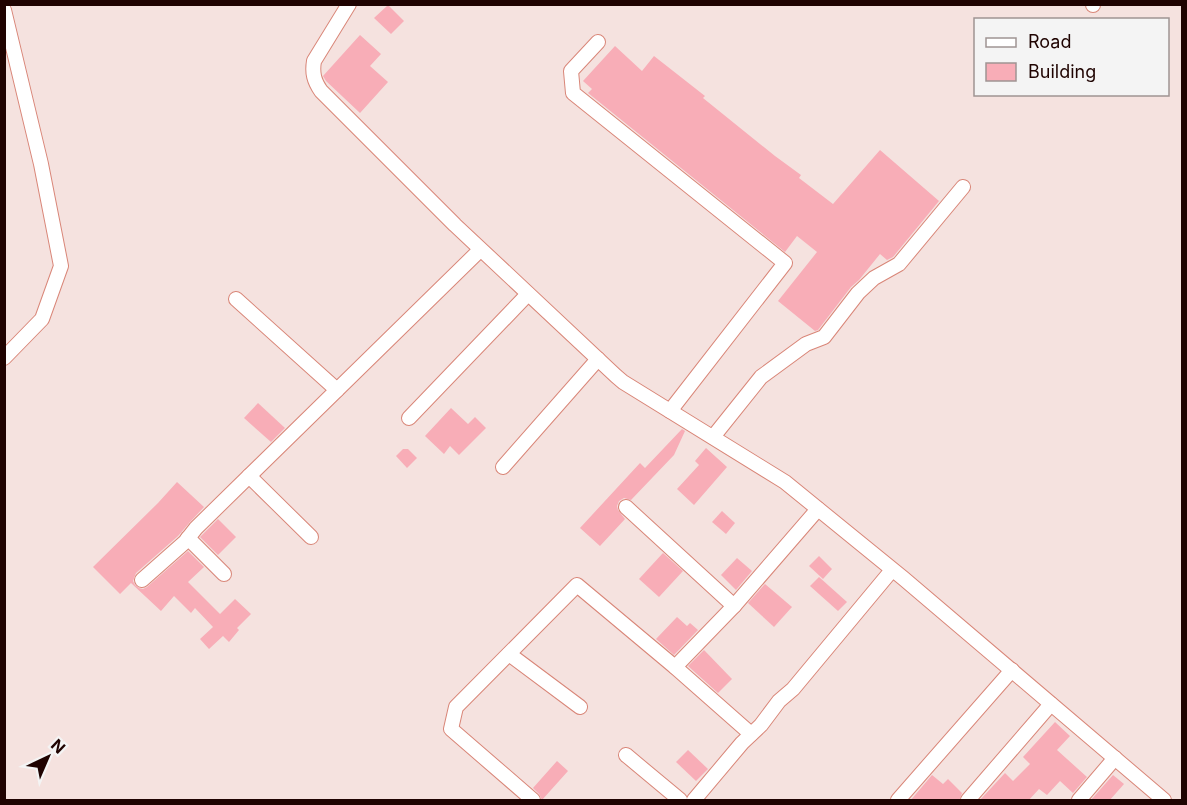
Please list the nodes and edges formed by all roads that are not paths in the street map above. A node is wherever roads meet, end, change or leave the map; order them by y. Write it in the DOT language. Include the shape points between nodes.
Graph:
graph roads {
  1 [pos="349,4"];
  2 [pos="4,10"];
  3 [pos="598,42"];
  4 [pos="963,187"];
  5 [pos="480,250"];
  6 [pos="528,294"];
  7 [pos="236,299"];
  8 [pos="4,357"];
  9 [pos="598,359"];
  10 [pos="337,390"];
  11 [pos="670,411"];
  12 [pos="409,418"];
  13 [pos="713,437"];
  14 [pos="503,467"];
  15 [pos="249,476"];
  16 [pos="626,507"];
  17 [pos="818,509"];
  18 [pos="311,537"];
  19 [pos="188,538"];
  20 [pos="892,570"];
  21 [pos="224,574"];
  22 [pos="142,580"];
  23 [pos="734,606"];
  24 [pos="509,654"];
  25 [pos="675,667"];
  26 [pos="1012,670"];
  27 [pos="1051,704"];
  28 [pos="580,707"];
  29 [pos="750,734"];
  30 [pos="626,755"];
  31 [pos="1115,758"];
  32 [pos="533,801"];
  33 [pos="680,801"];
  34 [pos="694,801"];
  35 [pos="898,801"];
  36 [pos="968,801"];
  37 [pos="1079,801"];
  38 [pos="1164,801"];
  1 -- 5 [label="street" via="314,61 314,81"];
  2 -- 8 [label="street" via="41,164 60,266 42,319"];
  3 -- 11 [label="street" via="571,71 573,93 785,264"];
  4 -- 13 [label="street" via="900,264 874,278 858,293 824,336 806,344 761,377"];
  5 -- 6 [label="street"];
  5 -- 10 [label="street"];
  6 -- 9 [label="street"];
  6 -- 12 [label="street"];
  7 -- 10 [label="street"];
  9 -- 11 [label="street" via="623,382"];
  9 -- 14 [label="street"];
  10 -- 15 [label="street"];
  11 -- 13 [label="street"];
  13 -- 17 [label="street" via="785,482"];
  15 -- 18 [label="street"];
  15 -- 19 [label="street"];
  16 -- 23 [label="street"];
  17 -- 20 [label="street"];
  17 -- 23 [label="street"];
  19 -- 21 [label="street"];
  19 -- 22 [label="street"];
  20 -- 26 [label="street"];
  20 -- 29 [label="street" via="793,689"];
  23 -- 25 [label="street"];
  24 -- 25 [label="street" via="577,585"];
  24 -- 28 [label="street"];
  24 -- 32 [label="street" via="456,707 452,729"];
  25 -- 29 [label="street"];
  26 -- 27 [label="street"];
  26 -- 35 [label="street"];
  27 -- 31 [label="street"];
  27 -- 36 [label="street"];
  29 -- 34 [label="street"];
  30 -- 33 [label="street"];
  31 -- 37 [label="street"];
  31 -- 38 [label="street"];
}
